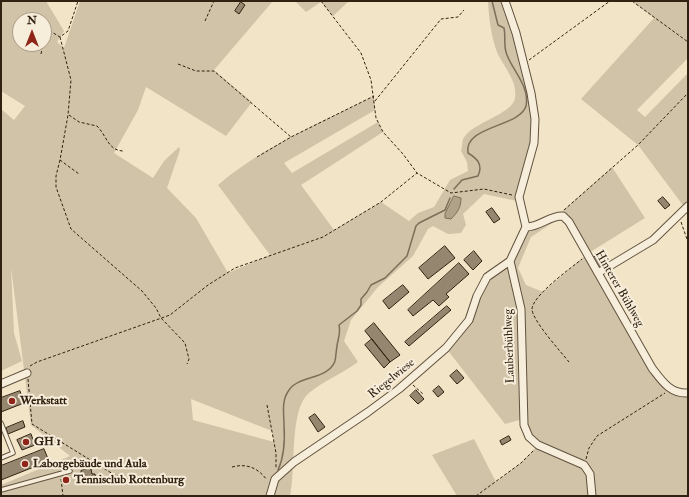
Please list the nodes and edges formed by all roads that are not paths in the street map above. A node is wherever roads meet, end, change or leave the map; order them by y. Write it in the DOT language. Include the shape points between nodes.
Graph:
graph roads {
  1 [pos="505,1"];
  2 [pos="688,206"];
  3 [pos="526,227"];
  4 [pos="510,261"];
  5 [pos="598,273"];
  6 [pos="27,373"];
  7 [pos="1,383"];
  8 [pos="688,393"];
  9 [pos="1,423"];
  10 [pos="1,458"];
  11 [pos="70,471"];
  12 [pos="1,490"];
  13 [pos="271,493"];
  14 [pos="592,496"];
  1 -- 3 [label="street" via="531,93 535,119 534,143 519,197"];
  2 -- 5 [label="street" via="653,240"];
  3 -- 4 [label="street"];
  3 -- 5 [label="street, Hinterer Bühlweg" via="563,216"];
  4 -- 13 [label="street, Riegelwiese" via="487,277 469,320 456,338 368,412 294,462 275,479"];
  4 -- 14 [label="street, Lauberbühlweg" via="521,309 524,425 529,437 538,445 584,465 590,474"];
  5 -- 8 [label="street, Hinterer Bühlweg" via="652,368 670,390"];
  6 -- 7 [label="street"];
  9 -- 10 [label="lane" via="13,453"];
  11 -- 12 [label="lane"];
}
